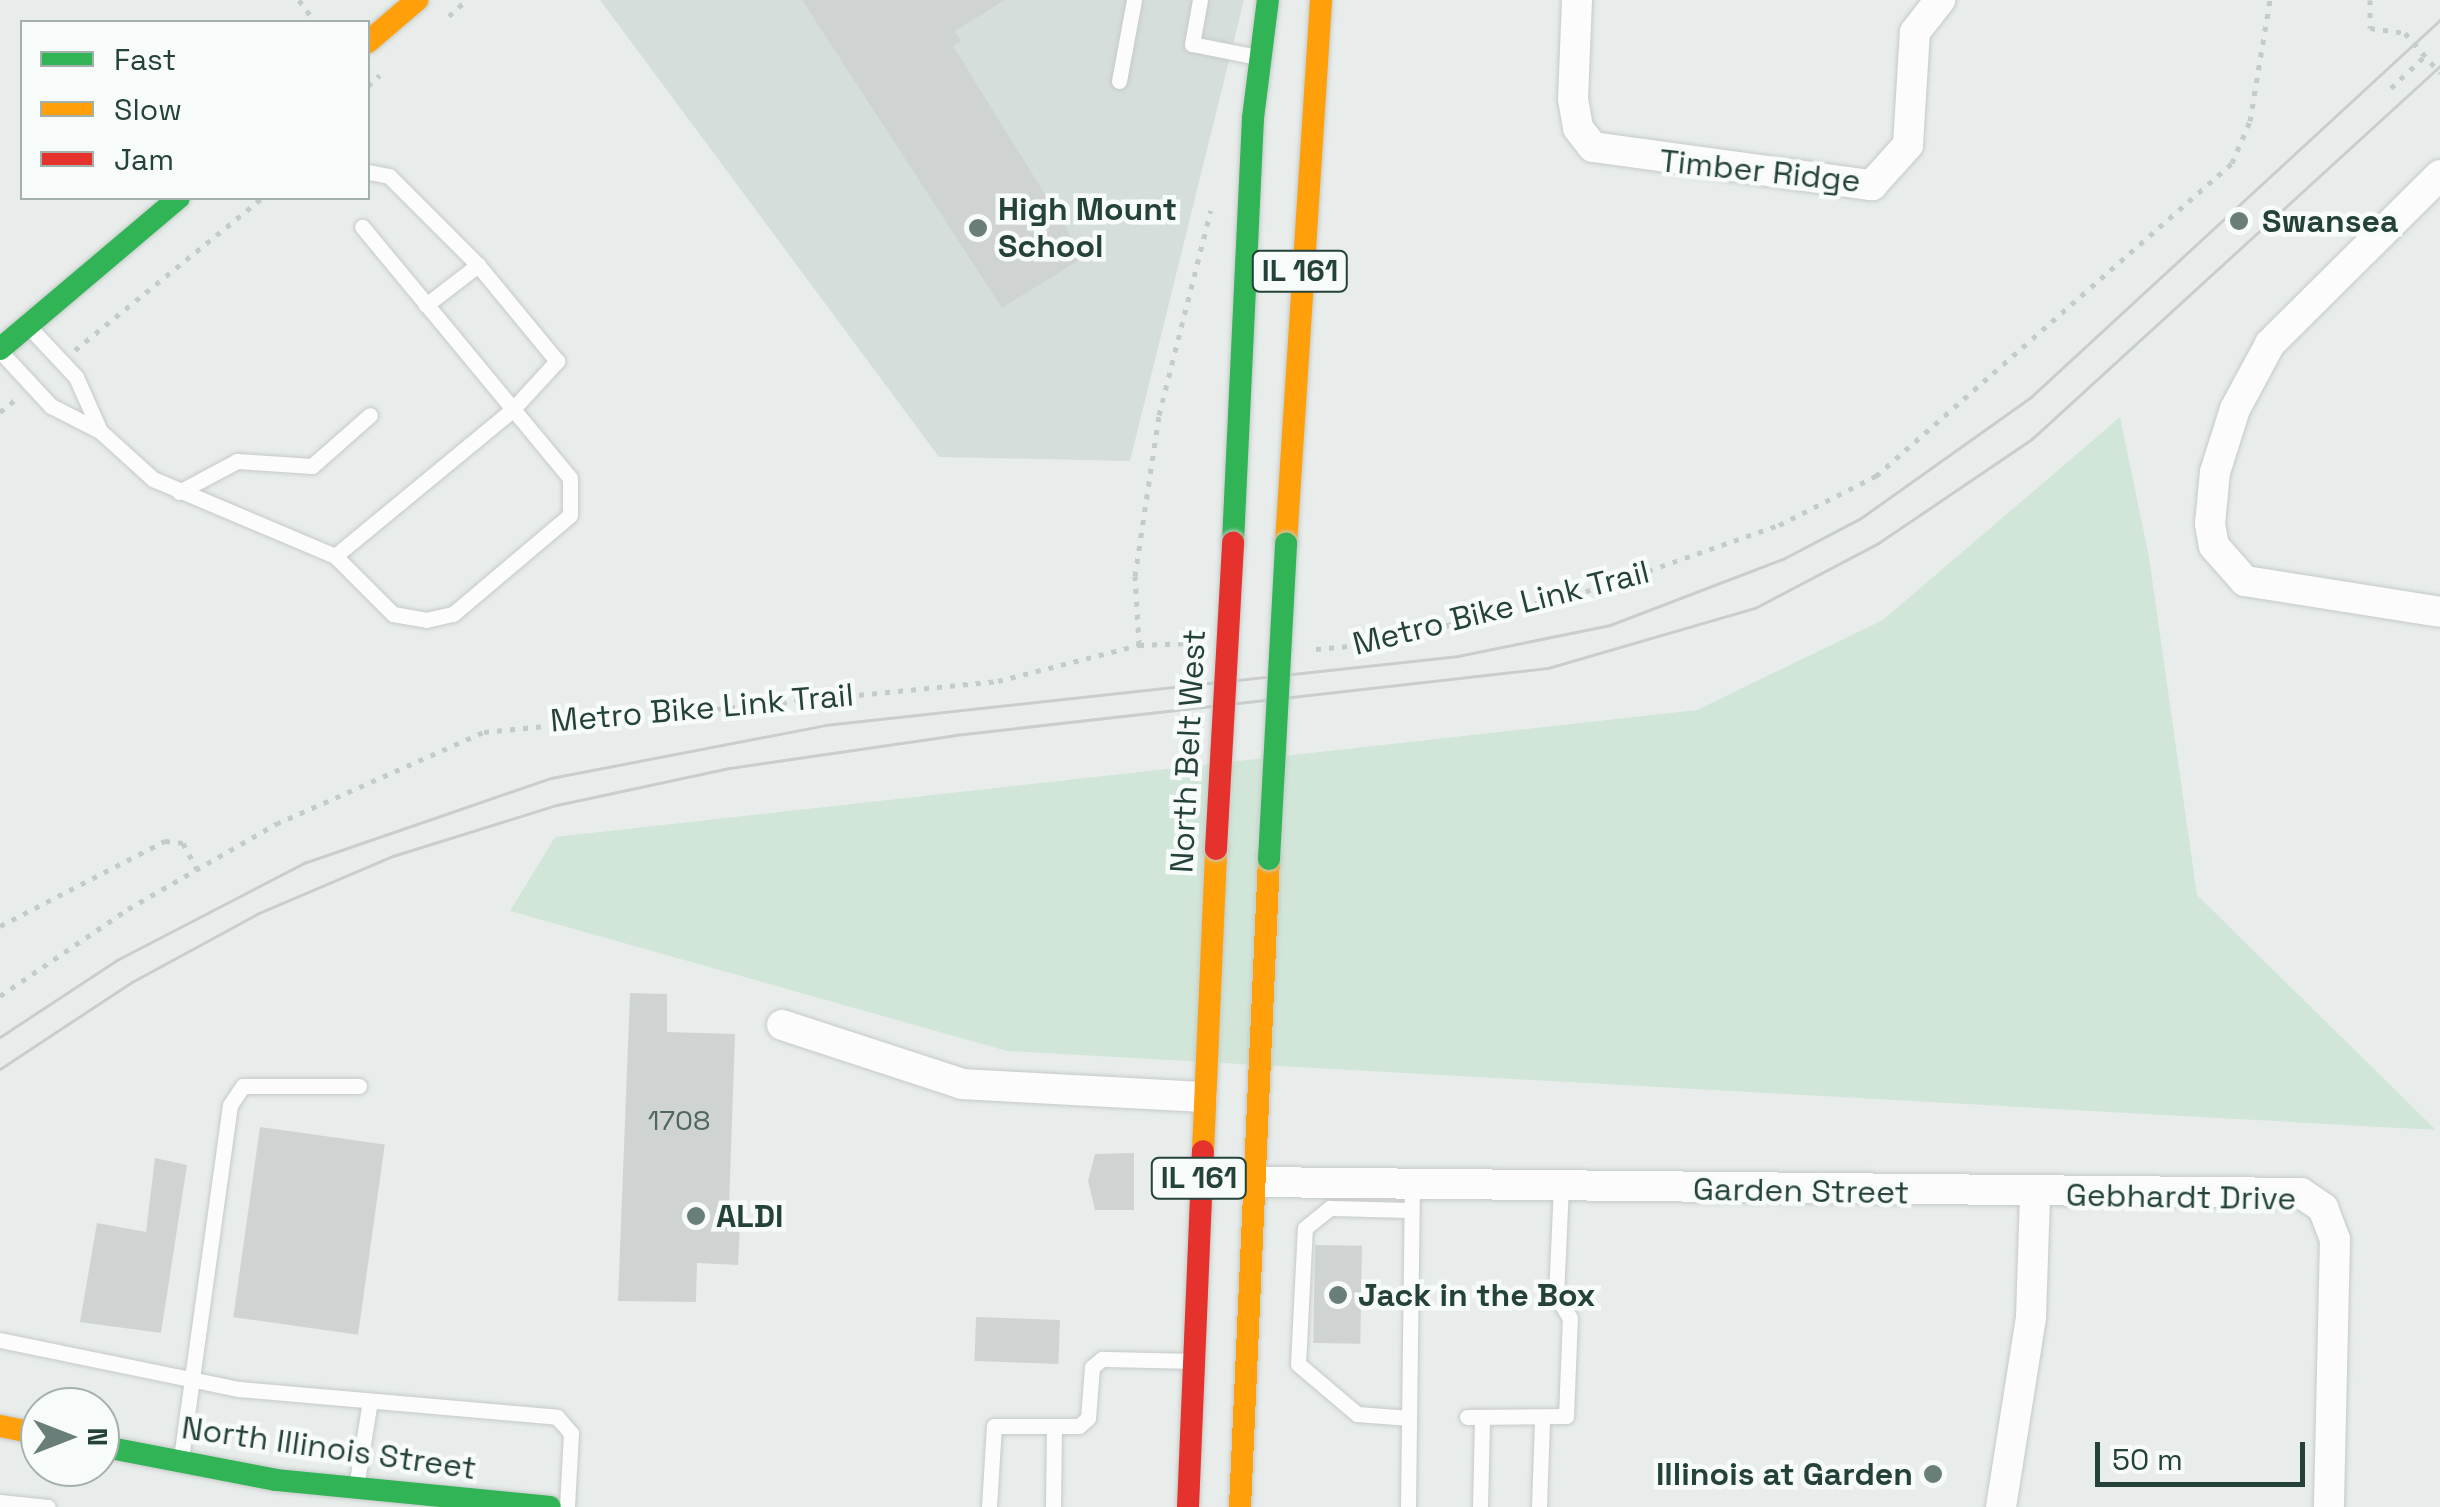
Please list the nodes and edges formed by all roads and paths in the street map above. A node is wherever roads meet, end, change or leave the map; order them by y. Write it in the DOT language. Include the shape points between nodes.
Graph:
graph roads {
  1 [pos="418,0"];
  2 [pos="1134,0"];
  3 [pos="1200,0"];
  4 [pos="1268,0"];
  5 [pos="1322,0"];
  6 [pos="1578,0"];
  7 [pos="1940,0"];
  8 [pos="2270,0"];
  9 [pos="2370,0"];
  10 [pos="370,40"];
  11 [pos="2425,56"];
  12 [pos="1259,58"];
  13 [pos="2440,72"];
  14 [pos="1119,81"];
  15 [pos="2390,88"];
  16 [pos="370,172"];
  17 [pos="2440,175"];
  18 [pos="177,200"];
  19 [pos="260,200"];
  20 [pos="1250,208"];
  21 [pos="362,226"];
  22 [pos="478,265"];
  23 [pos="426,305"];
  24 [pos="28,325"];
  25 [pos="0,350"];
  26 [pos="62,361"];
  27 [pos="32,386"];
  28 [pos="512,410"];
  29 [pos="0,412"];
  30 [pos="370,415"];
  31 [pos="100,430"];
  32 [pos="180,492"];
  33 [pos="335,556"];
  34 [pos="2440,612"];
  35 [pos="1196,644"];
  36 [pos="1139,645"];
  37 [pos="1306,650"];
  38 [pos="197,869"];
  39 [pos="0,926"];
  40 [pos="0,996"];
  41 [pos="782,1025"];
  42 [pos="359,1086"];
  43 [pos="1202,1097"];
  44 [pos="1252,1182"];
  45 [pos="1561,1187"];
  46 [pos="2035,1194"];
  47 [pos="1412,1198"];
  48 [pos="0,1340"];
  49 [pos="1192,1361"];
  50 [pos="197,1380"];
  51 [pos="370,1402"];
  52 [pos="1409,1418"];
  53 [pos="1542,1420"];
  54 [pos="1054,1426"];
  55 [pos="120,1450"];
  56 [pos="180,1462"];
  57 [pos="356,1490"];
  58 [pos="276,1494"];
  59 [pos="0,1502"];
  60 [pos="48,1507"];
  61 [pos="550,1507"];
  62 [pos="567,1507"];
  63 [pos="988,1507"];
  64 [pos="1053,1507"];
  65 [pos="1188,1507"];
  66 [pos="1240,1507"];
  67 [pos="1408,1507"];
  68 [pos="1480,1507"];
  69 [pos="1539,1507"];
  70 [pos="2001,1507"];
  71 [pos="2329,1507"];
  1 -- 10 [label="main road"];
  2 -- 14 [label="lane"];
  3 -- 12 [label="lane" via="1192,44"];
  4 -- 12 [label="main road, North Belt West / IL 161"];
  5 -- 44 [label="main road, IL 161, bridge" via="1306,144"];
  6 -- 7 [label="street, Timber Ridge" via="1573,99 1578,128 1592,147 1872,185 1908,145 1915,32"];
  8 -- 37 [label="path, Metro Bike Link Trail" via="2242,146 2106,278 1876,476 1780,525 1542,604 1371,644"];
  9 -- 11 [label="path" via="2372,30 2404,33"];
  11 -- 13 [label="path"];
  11 -- 15 [label="path"];
  12 -- 20 [label="main road, North Belt West / IL 161"];
  16 -- 22 [label="lane" via="389,176"];
  17 -- 34 [label="street" via="2289,319 2235,409 2215,472 2214,546 2245,580"];
  18 -- 24 [label="main road"];
  19 -- 26 [label="path"];
  20 -- 36 [label="path" via="1212,210 1203,218 1138,548"];
  20 -- 43 [label="main road, North Belt West / IL 161, bridge"];
  21 -- 23 [label="lane"];
  22 -- 23 [label="lane"];
  22 -- 28 [label="lane" via="557,361"];
  23 -- 28 [label="lane"];
  24 -- 25 [label="main road"];
  24 -- 26 [label="lane"];
  25 -- 27 [label="lane"];
  26 -- 31 [label="lane" via="92,401"];
  27 -- 29 [label="path"];
  27 -- 31 [label="lane" via="51,406"];
  28 -- 33 [label="lane"];
  28 -- 33 [label="lane" via="570,478 570,515 452,614 426,620 393,614"];
  30 -- 32 [label="lane" via="312,466 237,461"];
  31 -- 32 [label="lane"];
  32 -- 33 [label="lane"];
  35 -- 36 [label="path, Metro Bike Link Trail"];
  36 -- 38 [label="path, Metro Bike Link Trail" via="1042,674 484,732 359,782"];
  38 -- 39 [label="path" via="183,843 169,840"];
  38 -- 40 [label="path, Metro Bike Link Trail"];
  41 -- 43 [label="street" via="962,1084"];
  42 -- 50 [label="lane" via="243,1086 230,1105"];
  43 -- 49 [label="main road, North Belt West / IL 161"];
  44 -- 47 [label="street, Garden Street"];
  44 -- 66 [label="main road, IL 161"];
  45 -- 46 [label="street, Garden Street"];
  45 -- 47 [label="street, Garden Street"];
  45 -- 53 [label="lane" via="1556,1296 1570,1318 1566,1416"];
  46 -- 70 [label="street" via="2031,1317"];
  46 -- 71 [label="street, Gebhardt Drive" via="2300,1193 2324,1208 2334,1239"];
  47 -- 52 [label="lane"];
  47 -- 52 [label="lane" via="1330,1208 1304,1228 1298,1364 1357,1414"];
  48 -- 50 [label="lane"];
  49 -- 54 [label="lane" via="1102,1359 1092,1367 1088,1418 1080,1426"];
  49 -- 65 [label="main road, North Belt West / IL 161"];
  50 -- 51 [label="lane"];
  50 -- 56 [label="lane"];
  51 -- 57 [label="lane"];
  51 -- 62 [label="lane" via="558,1418 571,1433"];
  52 -- 67 [label="lane"];
  53 -- 68 [label="lane" via="1474,1418"];
  53 -- 69 [label="lane"];
  54 -- 63 [label="lane" via="994,1426"];
  54 -- 64 [label="lane"];
  55 -- 56 [label="main road, North Illinois Street"];
  56 -- 58 [label="main road, North Illinois Street"];
  57 -- 58 [label="main road, North Illinois Street"];
  57 -- 61 [label="main road, North Illinois Street"];
  59 -- 60 [label="lane"];
}
